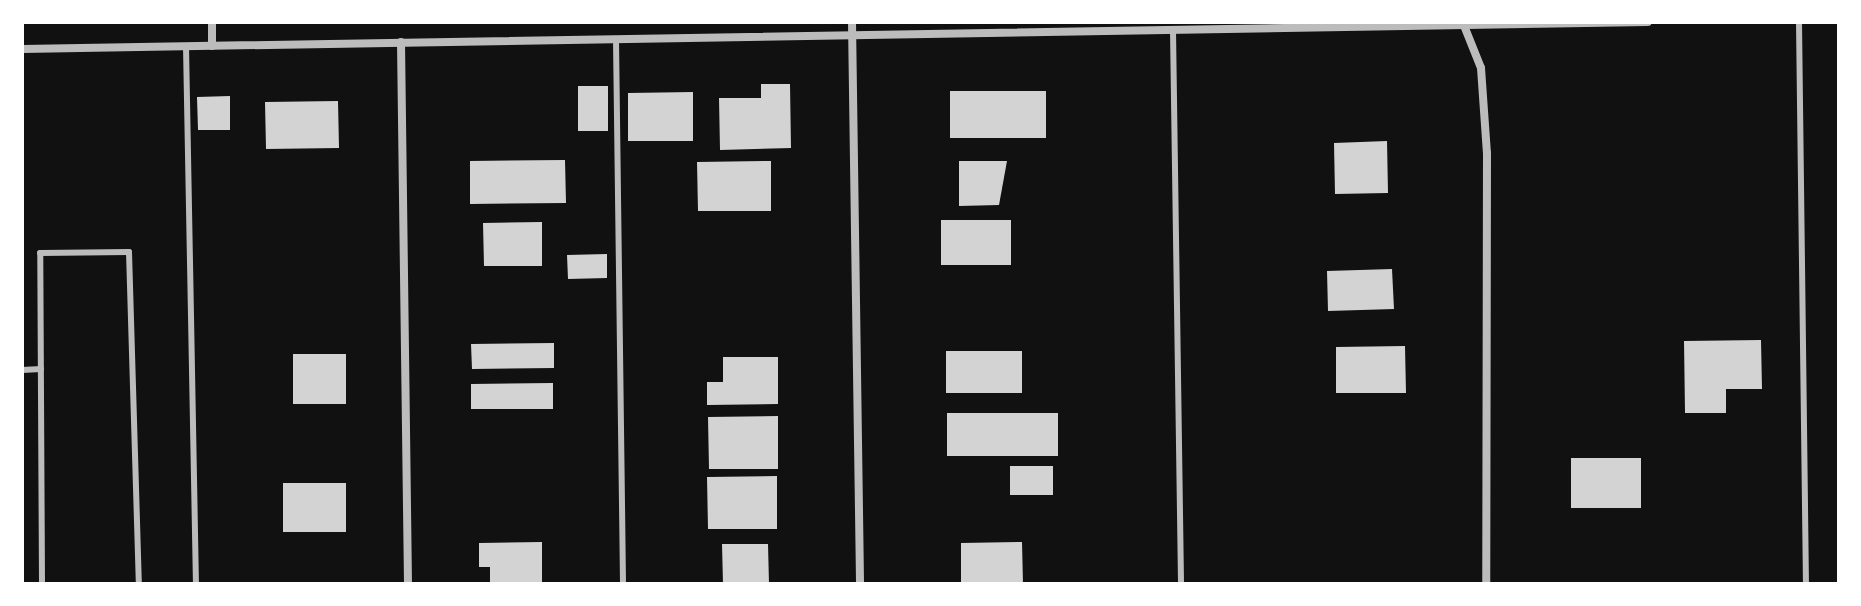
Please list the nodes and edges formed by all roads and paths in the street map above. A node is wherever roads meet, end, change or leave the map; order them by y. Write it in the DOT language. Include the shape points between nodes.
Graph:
graph roads {
  1 [pos="212,22"];
  2 [pos="852,22"];
  3 [pos="1648,22"];
  4 [pos="1799,22"];
  5 [pos="1464,24"];
  6 [pos="1173,30"];
  7 [pos="852,35"];
  8 [pos="616,40"];
  9 [pos="401,42"];
  10 [pos="186,46"];
  11 [pos="212,46"];
  12 [pos="22,49"];
  13 [pos="41,369"];
  14 [pos="22,370"];
  15 [pos="42,584"];
  16 [pos="139,584"];
  17 [pos="196,584"];
  18 [pos="408,584"];
  19 [pos="623,584"];
  20 [pos="860,584"];
  21 [pos="1181,584"];
  22 [pos="1486,584"];
  23 [pos="1806,584"];
  1 -- 11 [label="street"];
  2 -- 7 [label="street"];
  3 -- 5 [label="street"];
  4 -- 23 [label="lane"];
  5 -- 6 [label="street"];
  5 -- 22 [label="street" via="1481,68 1487,153"];
  6 -- 7 [label="street"];
  6 -- 21 [label="lane"];
  7 -- 8 [label="street"];
  7 -- 20 [label="street"];
  8 -- 9 [label="street"];
  8 -- 19 [label="lane"];
  9 -- 11 [label="street"];
  9 -- 18 [label="street"];
  10 -- 11 [label="street"];
  10 -- 12 [label="street"];
  10 -- 17 [label="lane"];
  13 -- 14 [label="lane"];
  13 -- 15 [label="lane"];
  13 -- 16 [label="lane" via="40,253 129,252"];
}
